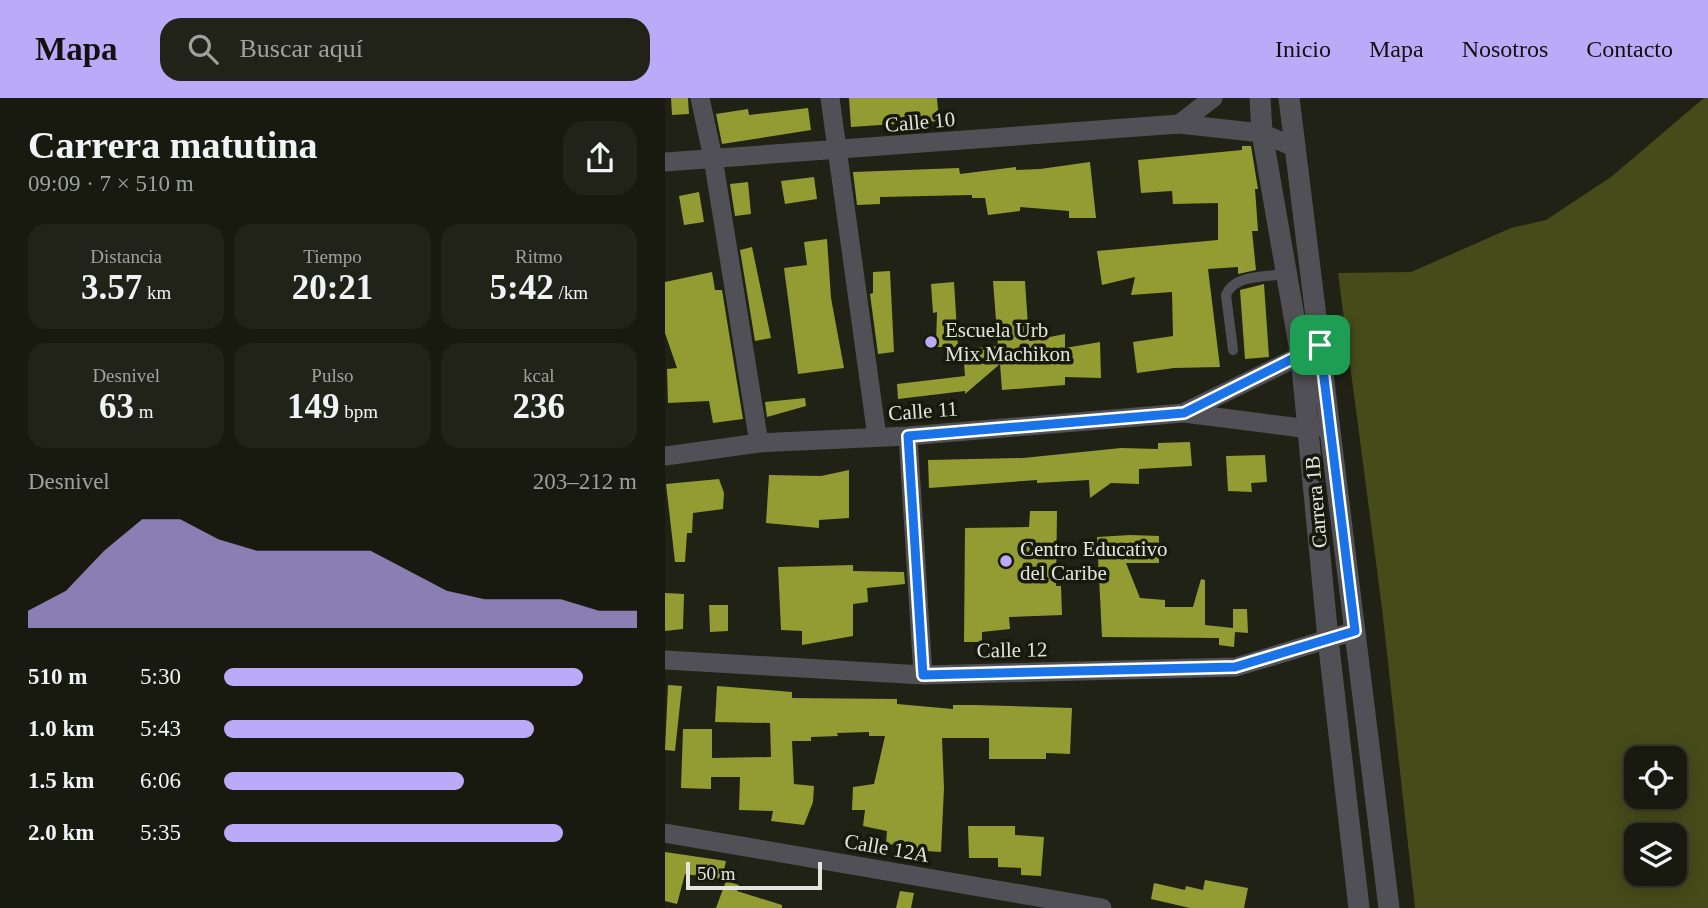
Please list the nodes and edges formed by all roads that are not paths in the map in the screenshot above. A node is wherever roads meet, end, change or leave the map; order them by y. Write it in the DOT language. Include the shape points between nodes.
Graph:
graph roads {
  1 [pos="700,98"];
  2 [pos="830,98"];
  3 [pos="1213,98"];
  4 [pos="1260,98"];
  5 [pos="1289,98"];
  6 [pos="1179,124"];
  7 [pos="1262,133"];
  8 [pos="1296,148"];
  9 [pos="836,151"];
  10 [pos="713,158"];
  11 [pos="665,162"];
  12 [pos="1286,274"];
  13 [pos="1320,345"];
  14 [pos="1233,350"];
  15 [pos="1301,357"];
  16 [pos="1184,413"];
  17 [pos="1319,427"];
  18 [pos="908,436"];
  19 [pos="877,437"];
  20 [pos="759,443"];
  21 [pos="665,456"];
  22 [pos="1355,631"];
  23 [pos="1328,639"];
  24 [pos="665,660"];
  25 [pos="923,675"];
  26 [pos="665,833"];
  27 [pos="1102,908"];
  28 [pos="1359,908"];
  29 [pos="1389,908"];
  1 -- 10 [label="street"];
  2 -- 9 [label="street"];
  3 -- 6 [label="street"];
  4 -- 7 [label="street, Carrera 1B"];
  5 -- 8 [label="street, Carrera 1B"];
  6 -- 7 [label="street, Calle 10"];
  6 -- 9 [label="street, Calle 10"];
  7 -- 8 [label="street, Calle 10"];
  7 -- 12 [label="street, Carrera 1B"];
  8 -- 13 [label="street, Carrera 1B"];
  9 -- 10 [label="street, Calle 10"];
  9 -- 19 [label="street"];
  10 -- 11 [label="street, Calle 10"];
  10 -- 20 [label="street"];
  12 -- 14 [label="lane" via="1229,286 1226,295"];
  12 -- 15 [label="street, Carrera 1B"];
  13 -- 15 [label="street"];
  13 -- 17 [label="street, Carrera 1B"];
  15 -- 16 [label="street"];
  15 -- 17 [label="street, Carrera 1B"];
  16 -- 17 [label="street"];
  16 -- 18 [label="street, Calle 11"];
  17 -- 22 [label="street, Carrera 1B"];
  17 -- 23 [label="street, Carrera 1B"];
  18 -- 19 [label="street, Calle 11"];
  18 -- 25 [label="street"];
  19 -- 20 [label="street, Calle 11"];
  20 -- 21 [label="street, Calle 11"];
  22 -- 23 [label="street, Calle 12"];
  22 -- 29 [label="street, Carrera 1B"];
  23 -- 25 [label="street, Calle 12" via="1235,667"];
  23 -- 28 [label="street, Carrera 1B"];
  24 -- 25 [label="street, Calle 12"];
  26 -- 27 [label="street, Calle 12A"];
}
